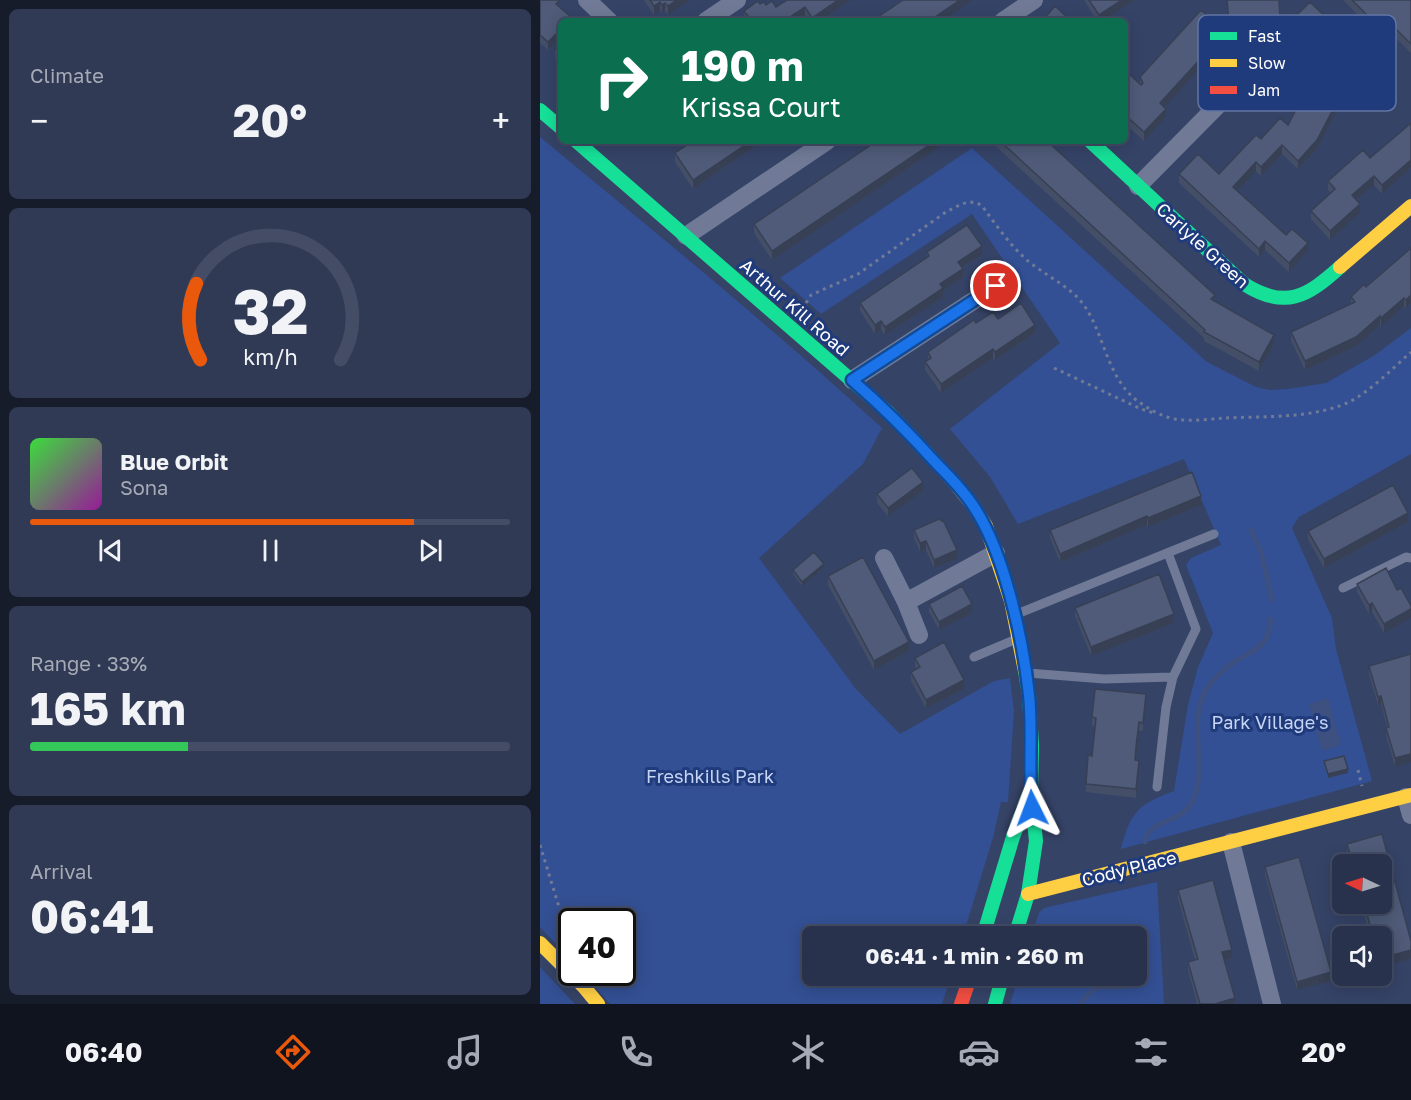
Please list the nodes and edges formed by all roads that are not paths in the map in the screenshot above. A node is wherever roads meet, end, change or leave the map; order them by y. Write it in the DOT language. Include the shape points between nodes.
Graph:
graph roads {
  1 [pos="587,0"];
  2 [pos="737,0"];
  3 [pos="1034,0"];
  4 [pos="606,18"];
  5 [pos="710,18"];
  6 [pos="1007,18"];
  7 [pos="540,110"];
  8 [pos="1212,111"];
  9 [pos="558,125"];
  10 [pos="579,144"];
  11 [pos="823,144"];
  12 [pos="1093,144"];
  13 [pos="1138,186"];
  14 [pos="1411,206"];
  15 [pos="686,236"];
  16 [pos="996,286"];
  17 [pos="852,380"];
  18 [pos="1214,534"];
  19 [pos="996,553"];
  20 [pos="1168,553"];
  21 [pos="884,558"];
  22 [pos="1411,558"];
  23 [pos="1343,588"];
  24 [pos="906,602"];
  25 [pos="1015,615"];
  26 [pos="919,635"];
  27 [pos="1020,638"];
  28 [pos="974,657"];
  29 [pos="1026,673"];
  30 [pos="1173,677"];
  31 [pos="1156,787"];
  32 [pos="1031,792"];
  33 [pos="1408,796"];
  34 [pos="1411,815"];
  35 [pos="1231,842"];
  36 [pos="1028,894"];
  37 [pos="986,926"];
  38 [pos="1018,926"];
  39 [pos="540,943"];
  40 [pos="967,986"];
  41 [pos="1000,986"];
  42 [pos="598,1004"];
  43 [pos="961,1004"];
  44 [pos="995,1004"];
  45 [pos="1272,1004"];
  1 -- 4 [label="street"];
  2 -- 5 [label="street"];
  3 -- 6 [label="street"];
  7 -- 9 [label="main road"];
  8 -- 13 [label="street"];
  10 -- 15 [label="main road, Arthur Kill Road"];
  11 -- 15 [label="street"];
  12 -- 13 [label="main road, Carlyle Green"];
  13 -- 14 [label="main road, Carlyle Green" via="1244,284 1272,298 1289,299 1318,287"];
  15 -- 17 [label="main road, Arthur Kill Road"];
  16 -- 17 [label="street"];
  17 -- 19 [label="main road, Arthur Kill Road" via="889,412 955,483 986,526"];
  18 -- 20 [label="lane"];
  19 -- 24 [label="street"];
  19 -- 25 [label="main road, Arthur Kill Road"];
  20 -- 25 [label="lane"];
  20 -- 30 [label="lane" via="1196,630"];
  21 -- 24 [label="street"];
  22 -- 23 [label="lane"];
  24 -- 26 [label="street"];
  25 -- 27 [label="main road, Arthur Kill Road"];
  27 -- 28 [label="lane"];
  27 -- 29 [label="main road, Arthur Kill Road"];
  29 -- 30 [label="lane" via="1104,679"];
  29 -- 32 [label="main road, Arthur Kill Road"];
  30 -- 31 [label="lane"];
  32 -- 36 [label="main road" via="1036,841"];
  32 -- 37 [label="main road"];
  33 -- 34 [label="street, Cody Place"];
  33 -- 35 [label="main road, Cody Place"];
  35 -- 36 [label="main road, Cody Place"];
  35 -- 45 [label="street"];
  36 -- 38 [label="main road"];
  39 -- 42 [label="main road"];
  40 -- 43 [label="main road"];
  41 -- 44 [label="main road"];
}
